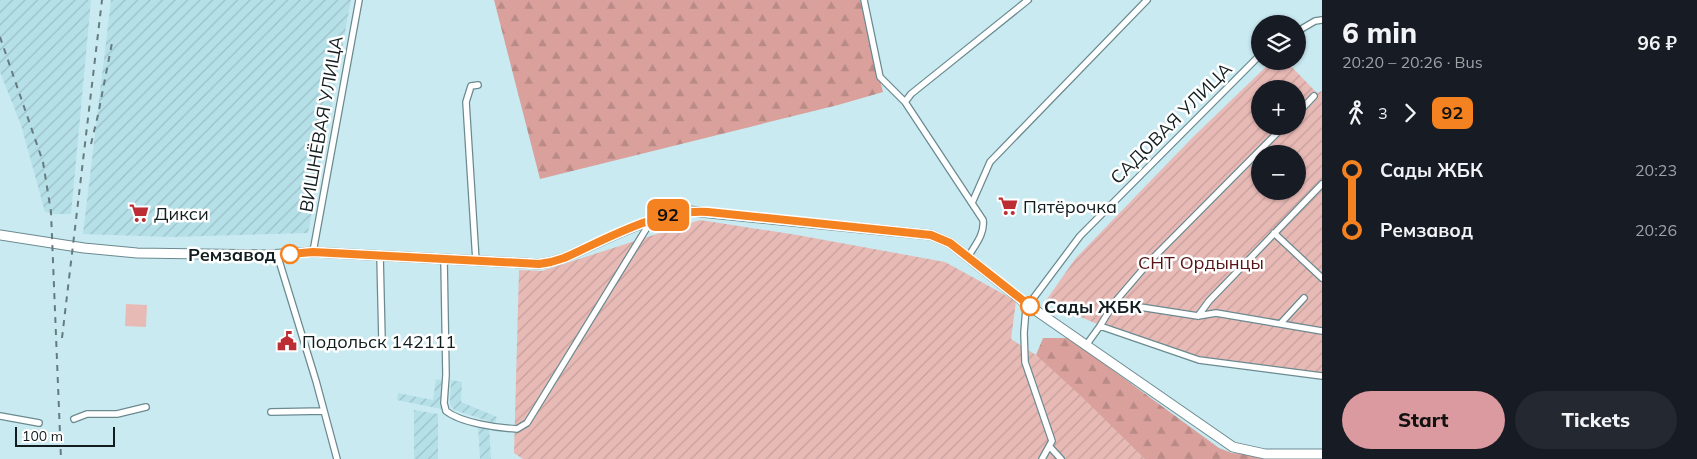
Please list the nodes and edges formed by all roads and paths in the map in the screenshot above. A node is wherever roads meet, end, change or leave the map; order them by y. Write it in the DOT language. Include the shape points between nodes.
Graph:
graph roads {
  1 [pos="360,0"];
  2 [pos="864,0"];
  3 [pos="1028,0"];
  4 [pos="1147,0"];
  5 [pos="1322,20"];
  6 [pos="1306,26"];
  7 [pos="1251,64"];
  8 [pos="478,85"];
  9 [pos="1314,96"];
  10 [pos="905,102"];
  11 [pos="1306,104"];
  12 [pos="1275,135"];
  13 [pos="1322,184"];
  14 [pos="972,203"];
  15 [pos="651,221"];
  16 [pos="1274,233"];
  17 [pos="0,235"];
  18 [pos="313,252"];
  19 [pos="277,254"];
  20 [pos="380,256"];
  21 [pos="968,257"];
  22 [pos="444,259"];
  23 [pos="476,260"];
  24 [pos="1322,278"];
  25 [pos="1304,298"];
  26 [pos="1114,303"];
  27 [pos="1028,305"];
  28 [pos="1198,316"];
  29 [pos="1282,323"];
  30 [pos="1100,326"];
  31 [pos="1322,332"];
  32 [pos="382,341"];
  33 [pos="1086,344"];
  34 [pos="1322,376"];
  35 [pos="146,407"];
  36 [pos="324,411"];
  37 [pos="271,412"];
  38 [pos="0,416"];
  39 [pos="74,419"];
  40 [pos="39,423"];
  41 [pos="1050,447"];
  42 [pos="1322,454"];
  43 [pos="337,459"];
  44 [pos="1042,459"];
  45 [pos="1061,459"];
  1 -- 18 [label="street, ВИШНЁВАЯ УЛИЦА"];
  2 -- 10 [label="street" via="880,77"];
  3 -- 10 [label="street"];
  4 -- 14 [label="street" via="990,162"];
  5 -- 6 [label="street"];
  7 -- 27 [label="street, САДОВАЯ УЛИЦА" via="1080,236"];
  8 -- 23 [label="street" via="471,86 466,102"];
  9 -- 11 [label="street"];
  10 -- 14 [label="street"];
  12 -- 26 [label="street" via="1150,261"];
  13 -- 16 [label="street"];
  14 -- 21 [label="street" via="983,220 984,228"];
  15 -- 21 [label="street" via="690,211 914,233 931,235 950,243"];
  15 -- 22 [label="street" via="532,416 517,429 455,418 446,412"];
  15 -- 23 [label="street" via="551,262"];
  16 -- 24 [label="street"];
  16 -- 28 [label="street"];
  17 -- 19 [label="street" via="124,252"];
  18 -- 19 [label="street"];
  18 -- 20 [label="street"];
  19 -- 36 [label="street"];
  20 -- 22 [label="street"];
  20 -- 32 [label="street"];
  21 -- 27 [label="street"];
  22 -- 23 [label="street"];
  25 -- 29 [label="street"];
  26 -- 28 [label="street"];
  26 -- 30 [label="street"];
  27 -- 33 [label="street"];
  27 -- 41 [label="street" via="1024,333 1025,362 1052,441"];
  28 -- 29 [label="street" via="1216,313"];
  29 -- 31 [label="street"];
  30 -- 33 [label="street"];
  30 -- 34 [label="street" via="1199,360"];
  33 -- 42 [label="street" via="1233,447 1265,454"];
  35 -- 39 [label="street" via="117,414 87,414"];
  36 -- 37 [label="street"];
  36 -- 43 [label="street"];
  38 -- 40 [label="street"];
  41 -- 44 [label="street"];
  41 -- 45 [label="street"];
}
